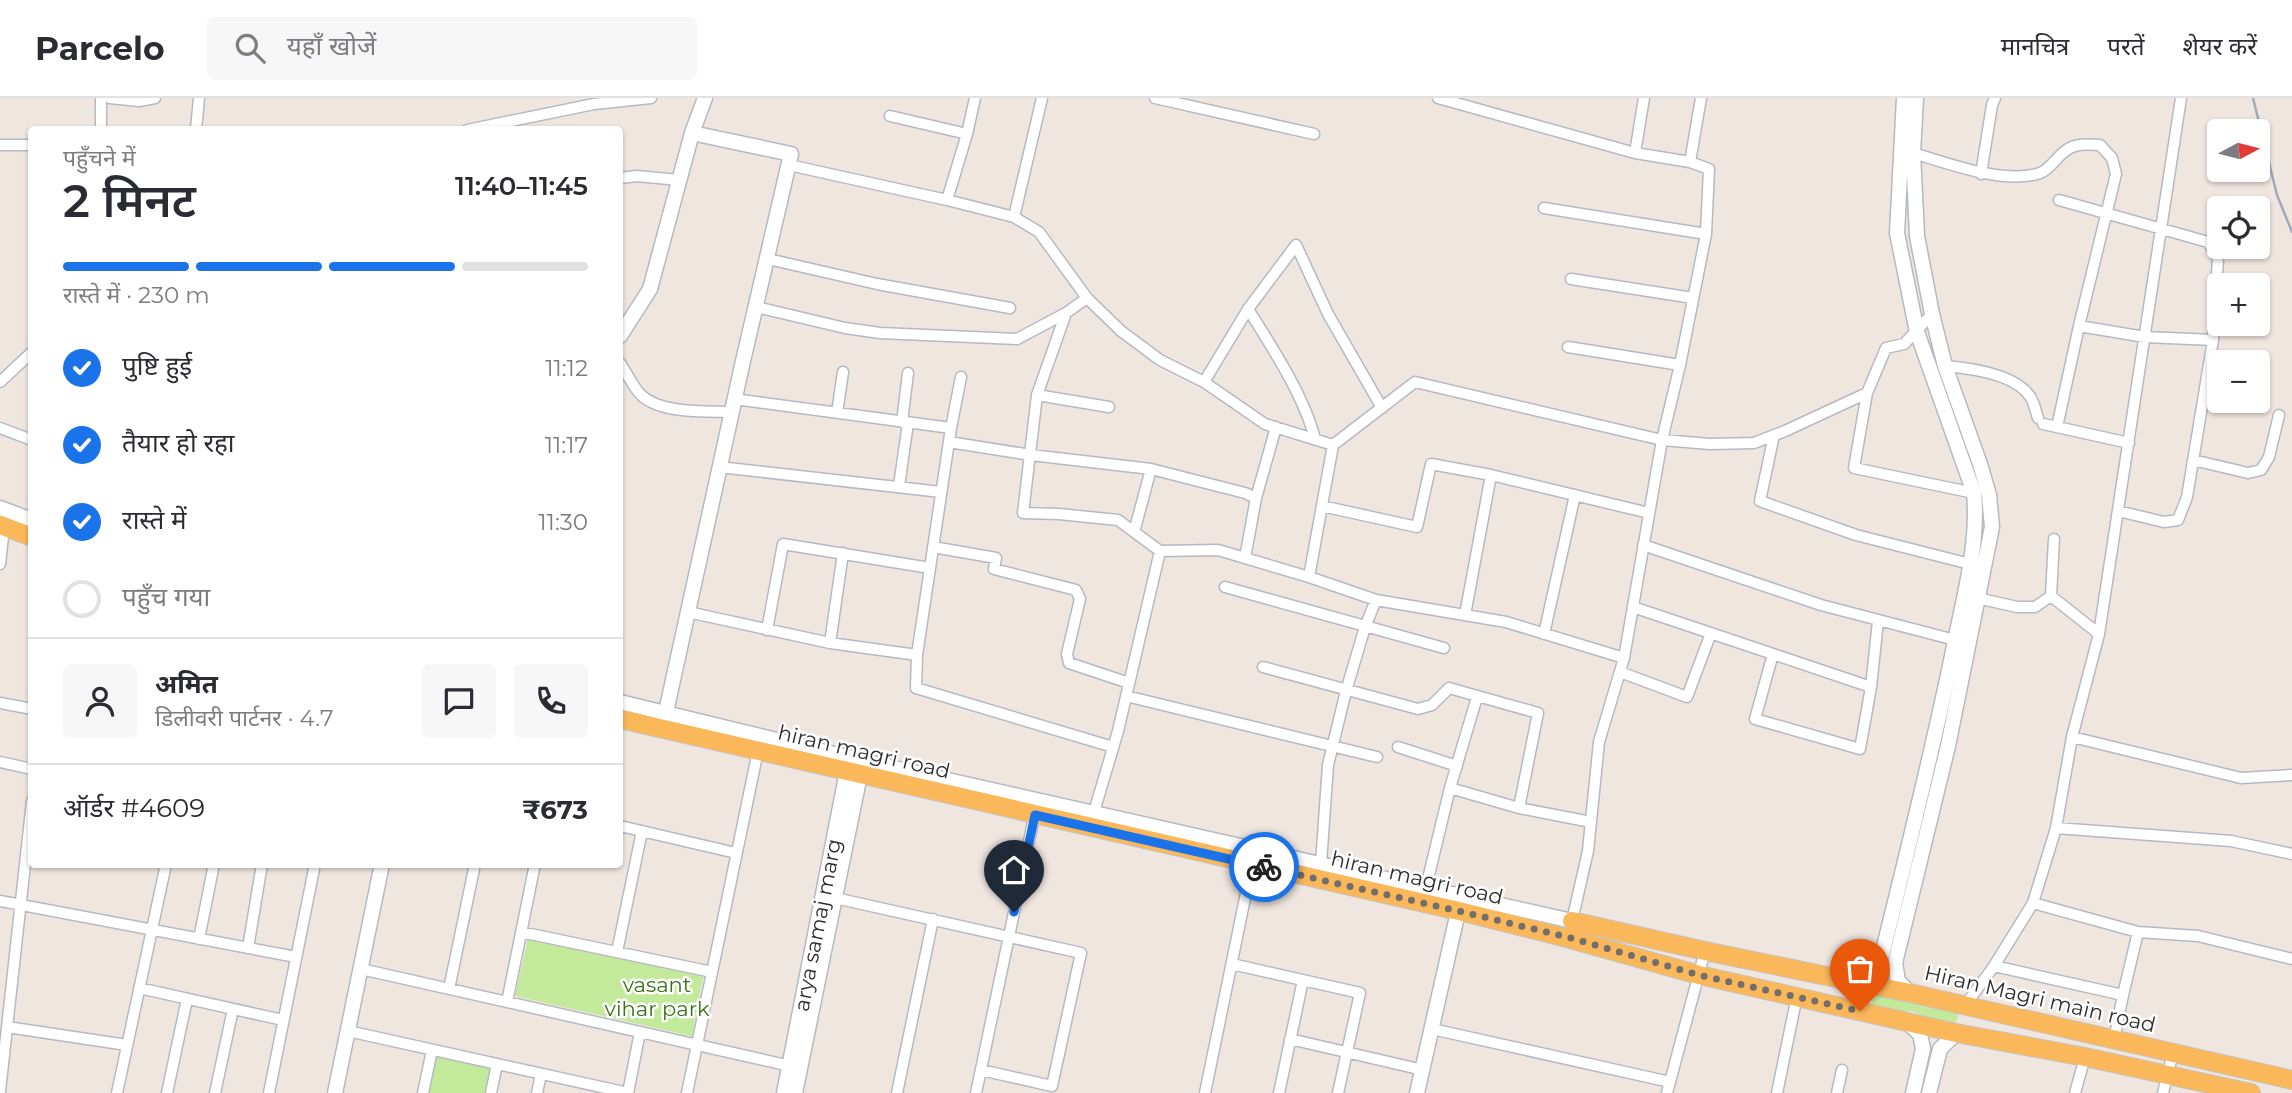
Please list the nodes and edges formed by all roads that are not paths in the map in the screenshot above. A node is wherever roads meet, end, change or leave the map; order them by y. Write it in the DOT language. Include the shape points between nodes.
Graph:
graph roads {
  1 [pos="101,98"];
  2 [pos="110,98"];
  3 [pos="155,98"];
  4 [pos="199,98"];
  5 [pos="651,98"];
  6 [pos="705,98"];
  7 [pos="975,98"];
  8 [pos="1042,98"];
  9 [pos="1155,98"];
  10 [pos="1438,98"];
  11 [pos="1644,98"];
  12 [pos="1701,98"];
  13 [pos="1905,98"];
  14 [pos="1916,98"];
  15 [pos="1995,98"];
  16 [pos="2181,98"];
  17 [pos="890,116"];
  18 [pos="516,124"];
  19 [pos="102,126"];
  20 [pos="196,126"];
  21 [pos="692,133"];
  22 [pos="967,134"];
  23 [pos="1314,134"];
  24 [pos="0,145"];
  25 [pos="28,145"];
  26 [pos="1635,153"];
  27 [pos="1913,153"];
  28 [pos="1690,162"];
  29 [pos="789,165"];
  30 [pos="1980,174"];
  31 [pos="623,178"];
  32 [pos="679,180"];
  33 [pos="947,200"];
  34 [pos="2059,200"];
  35 [pos="1544,208"];
  36 [pos="2106,214"];
  37 [pos="1014,216"];
  38 [pos="2161,230"];
  39 [pos="1706,234"];
  40 [pos="768,259"];
  41 [pos="1571,279"];
  42 [pos="1087,298"];
  43 [pos="1693,298"];
  44 [pos="756,307"];
  45 [pos="1010,308"];
  46 [pos="1248,309"];
  47 [pos="1066,313"];
  48 [pos="1932,314"];
  49 [pos="2079,326"];
  50 [pos="623,332"];
  51 [pos="1917,332"];
  52 [pos="2145,337"];
  53 [pos="2213,340"];
  54 [pos="1569,348"];
  55 [pos="28,354"];
  56 [pos="1680,365"];
  57 [pos="1945,366"];
  58 [pos="623,367"];
  59 [pos="843,372"];
  60 [pos="908,373"];
  61 [pos="961,377"];
  62 [pos="0,382"];
  63 [pos="1204,382"];
  64 [pos="1867,393"];
  65 [pos="1037,395"];
  66 [pos="733,405"];
  67 [pos="1109,407"];
  68 [pos="1382,408"];
  69 [pos="837,413"];
  70 [pos="2279,415"];
  71 [pos="905,422"];
  72 [pos="2057,427"];
  73 [pos="0,428"];
  74 [pos="951,428"];
  75 [pos="1276,428"];
  76 [pos="1774,435"];
  77 [pos="28,438"];
  78 [pos="1315,439"];
  79 [pos="1662,440"];
  80 [pos="949,442"];
  81 [pos="2129,443"];
  82 [pos="1333,445"];
  83 [pos="1031,455"];
  84 [pos="2193,460"];
  85 [pos="719,467"];
  86 [pos="1151,469"];
  87 [pos="1491,475"];
  88 [pos="899,486"];
  89 [pos="941,492"];
  90 [pos="1974,493"];
  91 [pos="1575,495"];
  92 [pos="1256,498"];
  93 [pos="1322,506"];
  94 [pos="0,508"];
  95 [pos="2118,511"];
  96 [pos="1649,513"];
  97 [pos="28,518"];
  98 [pos="2,526"];
  99 [pos="1134,532"];
  100 [pos="28,536"];
  101 [pos="2054,539"];
  102 [pos="1643,545"];
  103 [pos="933,547"];
  104 [pos="1160,551"];
  105 [pos="844,553"];
  106 [pos="1245,558"];
  107 [pos="0,564"];
  108 [pos="1970,564"];
  109 [pos="930,568"];
  110 [pos="1309,576"];
  111 [pos="1225,587"];
  112 [pos="2051,596"];
  113 [pos="1978,598"];
  114 [pos="1376,600"];
  115 [pos="1633,607"];
  116 [pos="688,612"];
  117 [pos="1465,615"];
  118 [pos="1878,621"];
  119 [pos="1365,627"];
  120 [pos="766,630"];
  121 [pos="1711,633"];
  122 [pos="1544,634"];
  123 [pos="2099,634"];
  124 [pos="1955,640"];
  125 [pos="830,643"];
  126 [pos="1444,648"];
  127 [pos="1773,654"];
  128 [pos="917,655"];
  129 [pos="1624,658"];
  130 [pos="1263,667"];
  131 [pos="1620,672"];
  132 [pos="1129,683"];
  133 [pos="1871,687"];
  134 [pos="1346,691"];
  135 [pos="1126,696"];
  136 [pos="1477,697"];
  137 [pos="0,703"];
  138 [pos="623,703"];
  139 [pos="28,708"];
  140 [pos="623,719"];
  141 [pos="664,721"];
  142 [pos="2072,737"];
  143 [pos="759,744"];
  144 [pos="1333,746"];
  145 [pos="1113,747"];
  146 [pos="1398,747"];
  147 [pos="1377,757"];
  148 [pos="0,762"];
  149 [pos="855,766"];
  150 [pos="1457,766"];
  151 [pos="28,768"];
  152 [pos="2292,775"];
  153 [pos="1450,789"];
  154 [pos="1037,807"];
  155 [pos="1519,808"];
  156 [pos="1094,812"];
  157 [pos="1591,822"];
  158 [pos="623,827"];
  159 [pos="2056,828"];
  160 [pos="642,831"];
  161 [pos="28,849"];
  162 [pos="736,853"];
  163 [pos="2292,853"];
  164 [pos="1321,863"];
  165 [pos="1252,864"];
  166 [pos="165,868"];
  167 [pos="213,868"];
  168 [pos="261,868"];
  169 [pos="314,868"];
  170 [pos="382,868"];
  171 [pos="474,868"];
  172 [pos="534,868"];
  173 [pos="1426,887"];
  174 [pos="835,898"];
  175 [pos="0,901"];
  176 [pos="1460,903"];
  177 [pos="2033,903"];
  178 [pos="20,905"];
  179 [pos="933,919"];
  180 [pos="1572,921"];
  181 [pos="152,930"];
  182 [pos="521,932"];
  183 [pos="2138,932"];
  184 [pos="1009,937"];
  185 [pos="199,939"];
  186 [pos="248,948"];
  187 [pos="1705,951"];
  188 [pos="617,952"];
  189 [pos="296,957"];
  190 [pos="2292,959"];
  191 [pos="1231,964"];
  192 [pos="0,965"];
  193 [pos="1994,966"];
  194 [pos="13,967"];
  195 [pos="361,969"];
  196 [pos="712,972"];
  197 [pos="1699,975"];
  198 [pos="1303,980"];
  199 [pos="1867,984"];
  200 [pos="139,989"];
  201 [pos="449,989"];
  202 [pos="1910,993"];
  203 [pos="2123,995"];
  204 [pos="1797,996"];
  205 [pos="187,999"];
  206 [pos="508,1002"];
  207 [pos="1964,1007"];
  208 [pos="233,1009"];
  209 [pos="1860,1011"];
  210 [pos="283,1020"];
  211 [pos="1908,1022"];
  212 [pos="7,1027"];
  213 [pos="1432,1029"];
  214 [pos="348,1031"];
  215 [pos="640,1032"];
  216 [pos="1956,1033"];
  217 [pos="1290,1039"];
  218 [pos="2114,1040"];
  219 [pos="127,1045"];
  220 [pos="696,1045"];
  221 [pos="432,1050"];
  222 [pos="1347,1053"];
  223 [pos="2173,1053"];
  224 [pos="2085,1057"];
  225 [pos="497,1064"];
  226 [pos="795,1067"];
  227 [pos="981,1070"];
  228 [pos="1423,1070"];
  229 [pos="1842,1070"];
  230 [pos="541,1074"];
  231 [pos="2167,1075"];
  232 [pos="2292,1080"];
  233 [pos="578,1088"];
  234 [pos="1668,1088"];
  235 [pos="0,1091"];
  236 [pos="2243,1092"];
  237 [pos="117,1093"];
  238 [pos="166,1093"];
  239 [pos="215,1093"];
  240 [pos="269,1093"];
  241 [pos="335,1093"];
  242 [pos="423,1093"];
  243 [pos="491,1093"];
  244 [pos="537,1093"];
  245 [pos="687,1093"];
  246 [pos="784,1093"];
  247 [pos="795,1093"];
  248 [pos="897,1093"];
  249 [pos="976,1093"];
  250 [pos="1205,1093"];
  251 [pos="1279,1093"];
  252 [pos="1338,1093"];
  253 [pos="1418,1093"];
  254 [pos="1777,1093"];
  255 [pos="1837,1093"];
  256 [pos="1913,1093"];
  257 [pos="1929,1093"];
  258 [pos="2075,1093"];
  259 [pos="2163,1093"];
  1 -- 19 [label="street"];
  2 -- 3 [label="street"];
  4 -- 20 [label="street"];
  5 -- 18 [label="street" via="594,104"];
  6 -- 21 [label="street"];
  7 -- 22 [label="street"];
  8 -- 37 [label="street"];
  9 -- 23 [label="street"];
  10 -- 26 [label="street"];
  11 -- 26 [label="street"];
  12 -- 28 [label="street"];
  13 -- 51 [label="street" via="1897,233"];
  14 -- 27 [label="street"];
  15 -- 30 [label="street"];
  16 -- 38 [label="street"];
  17 -- 22 [label="street"];
  21 -- 29 [label="street" via="791,154"];
  21 -- 32 [label="street"];
  22 -- 33 [label="street"];
  24 -- 25 [label="street"];
  26 -- 28 [label="street"];
  27 -- 30 [label="street"];
  27 -- 48 [label="street" via="1917,236"];
  28 -- 39 [label="street" via="1709,169"];
  29 -- 33 [label="street"];
  29 -- 40 [label="street"];
  30 -- 36 [label="street" via="2040,173 2064,151 2083,144 2100,145 2112,158 2116,174"];
  31 -- 32 [label="street"];
  32 -- 50 [label="street" via="650,289"];
  33 -- 37 [label="street"];
  34 -- 36 [label="street"];
  35 -- 39 [label="street"];
  36 -- 38 [label="street"];
  36 -- 49 [label="street"];
  37 -- 42 [label="street" via="1039,232"];
  38 -- 52 [label="street"];
  38 -- 53 [label="street" via="2208,242 2218,258"];
  39 -- 43 [label="street"];
  40 -- 44 [label="street"];
  40 -- 45 [label="street"];
  41 -- 43 [label="street"];
  42 -- 47 [label="street"];
  42 -- 63 [label="street" via="1160,360"];
  43 -- 56 [label="street"];
  44 -- 47 [label="street" via="880,333 1017,339"];
  44 -- 66 [label="street"];
  46 -- 63 [label="street"];
  46 -- 68 [label="street" via="1296,245 1328,314"];
  46 -- 78 [label="street" via="1310,420"];
  47 -- 65 [label="street"];
  48 -- 51 [label="street"];
  48 -- 57 [label="street"];
  49 -- 52 [label="street"];
  49 -- 72 [label="street"];
  51 -- 64 [label="street" via="1904,344 1886,348"];
  51 -- 90 [label="street"];
  52 -- 53 [label="street"];
  52 -- 81 [label="street"];
  53 -- 84 [label="street"];
  54 -- 56 [label="street"];
  55 -- 62 [label="street"];
  56 -- 79 [label="street"];
  57 -- 72 [label="street" via="2001,377 2031,396 2040,421"];
  57 -- 113 [label="street" via="1989,495 1992,527"];
  58 -- 66 [label="street" via="641,394 656,404 687,410"];
  59 -- 69 [label="street"];
  60 -- 71 [label="street"];
  61 -- 74 [label="street"];
  63 -- 75 [label="street"];
  64 -- 76 [label="street"];
  64 -- 90 [label="street" via="1854,468"];
  65 -- 67 [label="street"];
  65 -- 83 [label="street"];
  66 -- 69 [label="street"];
  66 -- 85 [label="street"];
  68 -- 79 [label="street" via="1415,383"];
  68 -- 82 [label="street"];
  69 -- 71 [label="street"];
  70 -- 84 [label="street" via="2269,457 2261,470 2248,472"];
  71 -- 74 [label="street"];
  71 -- 88 [label="street"];
  72 -- 81 [label="street"];
  73 -- 77 [label="street"];
  74 -- 80 [label="street"];
  75 -- 78 [label="street"];
  75 -- 92 [label="street"];
  76 -- 79 [label="street" via="1754,443"];
  76 -- 108 [label="street" via="1760,501 1856,536"];
  78 -- 82 [label="street"];
  79 -- 96 [label="street"];
  80 -- 83 [label="street"];
  80 -- 89 [label="street"];
  81 -- 95 [label="street"];
  82 -- 93 [label="street"];
  83 -- 86 [label="street"];
  83 -- 99 [label="street" via="1023,513 1118,520"];
  84 -- 95 [label="street" via="2178,520 2164,522"];
  85 -- 88 [label="street"];
  85 -- 116 [label="street"];
  86 -- 92 [label="street"];
  86 -- 99 [label="street"];
  87 -- 91 [label="street"];
  87 -- 93 [label="street" via="1431,464 1417,527"];
  87 -- 117 [label="street"];
  88 -- 89 [label="street"];
  89 -- 103 [label="street"];
  90 -- 108 [label="street"];
  91 -- 96 [label="street"];
  91 -- 122 [label="street"];
  92 -- 106 [label="street"];
  93 -- 110 [label="street"];
  94 -- 97 [label="street"];
  95 -- 123 [label="street"];
  96 -- 102 [label="street"];
  98 -- 100 [label="main road"];
  98 -- 107 [label="street"];
  99 -- 104 [label="street"];
  101 -- 112 [label="street"];
  102 -- 115 [label="street"];
  102 -- 118 [label="street"];
  103 -- 109 [label="street"];
  103 -- 132 [label="street" via="996,558 994,569 1076,590 1080,599 1069,663"];
  104 -- 106 [label="street" via="1218,550"];
  104 -- 132 [label="street"];
  105 -- 109 [label="street"];
  105 -- 120 [label="street" via="783,544"];
  105 -- 125 [label="street"];
  106 -- 110 [label="street"];
  108 -- 124 [label="street"];
  109 -- 128 [label="street"];
  110 -- 114 [label="street"];
  111 -- 119 [label="street"];
  112 -- 113 [label="street" via="2035,607"];
  112 -- 123 [label="street"];
  113 -- 202 [label="street" via="1948,746 1895,963 1898,981"];
  114 -- 117 [label="street"];
  114 -- 119 [label="street"];
  115 -- 121 [label="street"];
  115 -- 129 [label="street"];
  116 -- 120 [label="street"];
  116 -- 141 [label="street"];
  117 -- 122 [label="street"];
  118 -- 124 [label="street"];
  118 -- 133 [label="street"];
  119 -- 126 [label="street"];
  119 -- 134 [label="street"];
  120 -- 125 [label="street"];
  121 -- 127 [label="street"];
  121 -- 131 [label="street" via="1687,698"];
  122 -- 129 [label="street"];
  123 -- 142 [label="street"];
  124 -- 199 [label="street" via="1881,959"];
  125 -- 128 [label="street"];
  127 -- 133 [label="street"];
  127 -- 133 [label="street" via="1755,719 1860,749"];
  128 -- 145 [label="street" via="916,688"];
  129 -- 131 [label="street"];
  130 -- 134 [label="street"];
  131 -- 157 [label="street" via="1599,742"];
  132 -- 135 [label="street"];
  134 -- 136 [label="street" via="1418,709 1432,705 1449,688"];
  134 -- 144 [label="street"];
  135 -- 144 [label="street"];
  135 -- 145 [label="street"];
  136 -- 150 [label="street"];
  136 -- 155 [label="street" via="1538,713"];
  137 -- 139 [label="street"];
  138 -- 141 [label="street"];
  140 -- 141 [label="main road, hiran magri road"];
  141 -- 143 [label="main road, hiran magri road"];
  142 -- 152 [label="street" via="2241,778"];
  142 -- 159 [label="street"];
  143 -- 149 [label="main road, hiran magri road"];
  143 -- 162 [label="street"];
  144 -- 147 [label="street"];
  144 -- 164 [label="street"];
  145 -- 156 [label="street"];
  146 -- 150 [label="street"];
  148 -- 151 [label="street"];
  149 -- 154 [label="main road, hiran magri road"];
  149 -- 174 [label="street"];
  149 -- 226 [label="street, arya samaj marg"];
  150 -- 153 [label="street"];
  153 -- 155 [label="street"];
  153 -- 173 [label="street"];
  154 -- 156 [label="street"];
  154 -- 165 [label="main road, hiran magri road"];
  154 -- 184 [label="street"];
  155 -- 157 [label="street"];
  156 -- 164 [label="street"];
  157 -- 180 [label="street"];
  158 -- 160 [label="street"];
  159 -- 163 [label="street" via="2231,841"];
  159 -- 177 [label="street"];
  160 -- 162 [label="street"];
  160 -- 188 [label="street"];
  161 -- 178 [label="street"];
  162 -- 196 [label="street"];
  164 -- 173 [label="street"];
  165 -- 176 [label="main road, hiran magri road"];
  165 -- 191 [label="street"];
  166 -- 181 [label="street"];
  167 -- 185 [label="street"];
  168 -- 186 [label="street"];
  169 -- 189 [label="street"];
  170 -- 195 [label="street"];
  171 -- 201 [label="street"];
  172 -- 182 [label="street"];
  173 -- 176 [label="street"];
  174 -- 179 [label="street"];
  174 -- 226 [label="street"];
  175 -- 178 [label="street"];
  176 -- 180 [label="street"];
  176 -- 197 [label="main road, hiran magri road"];
  176 -- 213 [label="street"];
  177 -- 183 [label="street"];
  177 -- 193 [label="street"];
  178 -- 181 [label="street"];
  178 -- 194 [label="street"];
  179 -- 184 [label="street"];
  179 -- 248 [label="street"];
  180 -- 187 [label="main road, Hiran Magri main road"];
  181 -- 185 [label="street"];
  181 -- 200 [label="street"];
  182 -- 188 [label="street"];
  182 -- 206 [label="street"];
  183 -- 190 [label="street" via="2198,936"];
  183 -- 203 [label="street"];
  184 -- 227 [label="street"];
  184 -- 227 [label="street" via="1081,953 1052,1086"];
  185 -- 186 [label="street"];
  186 -- 189 [label="street"];
  187 -- 197 [label="street"];
  187 -- 199 [label="main road, Hiran Magri main road"];
  188 -- 196 [label="street"];
  189 -- 210 [label="street"];
  191 -- 198 [label="street"];
  191 -- 250 [label="street"];
  192 -- 194 [label="street"];
  193 -- 203 [label="street"];
  193 -- 207 [label="street"];
  194 -- 212 [label="street"];
  195 -- 201 [label="street"];
  195 -- 214 [label="street"];
  196 -- 220 [label="street"];
  197 -- 204 [label="main road, hiran magri road"];
  197 -- 234 [label="street"];
  198 -- 217 [label="street"];
  198 -- 222 [label="street" via="1360,993"];
  199 -- 202 [label="main road, Hiran Magri main road"];
  199 -- 209 [label="main road"];
  200 -- 205 [label="street"];
  200 -- 219 [label="street"];
  201 -- 206 [label="street"];
  202 -- 207 [label="main road, Hiran Magri main road"];
  203 -- 218 [label="street"];
  204 -- 209 [label="main road, hiran magri road"];
  204 -- 254 [label="street"];
  205 -- 208 [label="street"];
  205 -- 238 [label="street"];
  206 -- 215 [label="street"];
  207 -- 216 [label="main road"];
  207 -- 218 [label="main road, Hiran Magri main road"];
  208 -- 210 [label="street"];
  208 -- 239 [label="street"];
  209 -- 211 [label="main road, hiran magri road"];
  210 -- 240 [label="street"];
  211 -- 216 [label="main road, hiran magri road"];
  211 -- 256 [label="street" via="1920,1034 1923,1049"];
  212 -- 219 [label="street"];
  212 -- 235 [label="street"];
  213 -- 228 [label="street"];
  213 -- 234 [label="street"];
  214 -- 221 [label="street"];
  214 -- 241 [label="street"];
  215 -- 220 [label="street"];
  215 -- 233 [label="street" via="628,1093"];
  216 -- 224 [label="main road"];
  216 -- 257 [label="street" via="1940,1049"];
  217 -- 222 [label="street"];
  217 -- 251 [label="street"];
  218 -- 223 [label="main road, Hiran Magri main road"];
  219 -- 237 [label="street"];
  220 -- 226 [label="street"];
  220 -- 245 [label="street"];
  221 -- 225 [label="street"];
  221 -- 242 [label="street"];
  222 -- 228 [label="street"];
  222 -- 252 [label="street"];
  223 -- 231 [label="street"];
  223 -- 232 [label="main road, Hiran Magri main road"];
  224 -- 231 [label="main road"];
  224 -- 258 [label="street"];
  225 -- 230 [label="street"];
  225 -- 243 [label="street"];
  226 -- 246 [label="street, arya samaj marg"];
  226 -- 247 [label="street"];
  227 -- 249 [label="street"];
  228 -- 253 [label="street"];
  229 -- 255 [label="street"];
  230 -- 233 [label="street"];
  230 -- 244 [label="street"];
  231 -- 236 [label="main road"];
  231 -- 259 [label="street"];
}
